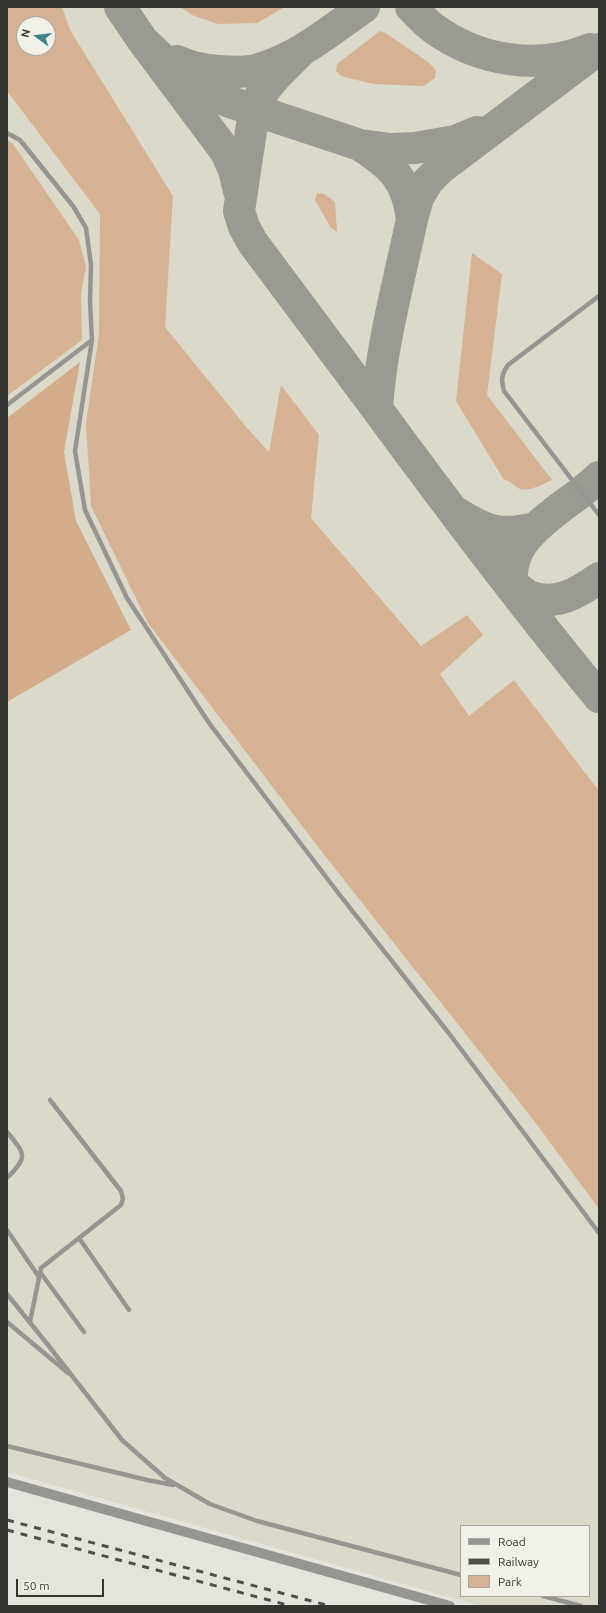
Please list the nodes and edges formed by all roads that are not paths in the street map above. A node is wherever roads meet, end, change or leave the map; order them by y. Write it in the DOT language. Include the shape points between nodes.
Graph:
graph roads {
  1 [pos="7,133"];
  2 [pos="599,296"];
  3 [pos="92,340"];
  4 [pos="7,405"];
  5 [pos="599,515"];
  6 [pos="50,1100"];
  7 [pos="7,1132"];
  8 [pos="7,1178"];
  9 [pos="7,1230"];
  10 [pos="599,1233"];
  11 [pos="79,1238"];
  12 [pos="40,1274"];
  13 [pos="7,1294"];
  14 [pos="128,1310"];
  15 [pos="7,1322"];
  16 [pos="30,1322"];
  17 [pos="84,1332"];
  18 [pos="75,1379"];
  19 [pos="7,1446"];
  20 [pos="7,1482"];
  21 [pos="178,1486"];
  22 [pos="460,1575"];
  23 [pos="547,1597"];
  24 [pos="450,1606"];
  25 [pos="582,1606"];
  1 -- 3 [label="lane" via="20,140 73,206 86,228 91,265"];
  2 -- 5 [label="lane" via="508,365 501,379 504,392"];
  3 -- 4 [label="lane"];
  3 -- 10 [label="lane" via="75,451 85,510 127,598 210,723"];
  6 -- 11 [label="lane" via="121,1191 123,1200 121,1205"];
  7 -- 8 [label="lane" via="22,1150 22,1159 20,1165"];
  9 -- 12 [label="lane"];
  11 -- 12 [label="lane" via="41,1268"];
  11 -- 14 [label="lane"];
  12 -- 16 [label="lane"];
  12 -- 17 [label="lane"];
  13 -- 16 [label="lane"];
  15 -- 18 [label="lane"];
  16 -- 18 [label="lane"];
  18 -- 21 [label="lane" via="122,1440 165,1478"];
  19 -- 21 [label="lane"];
  20 -- 24 [label="street"];
  21 -- 22 [label="lane" via="210,1504 257,1521"];
  23 -- 25 [label="lane"];
}
